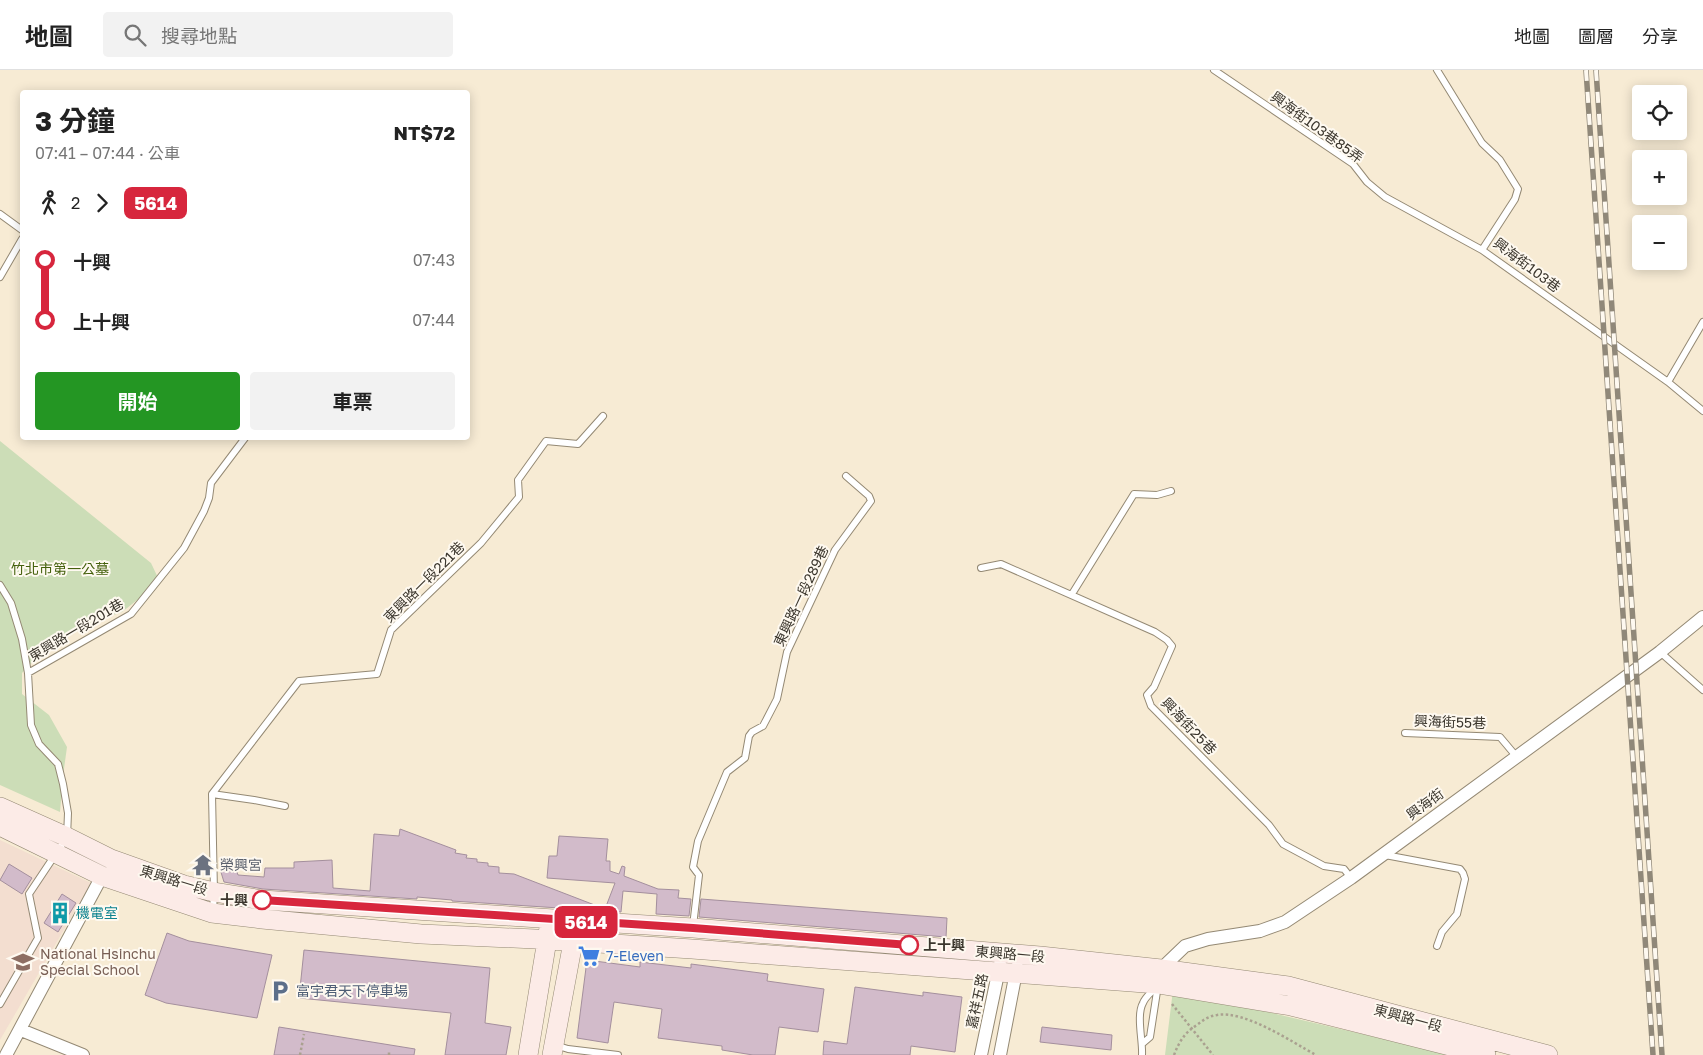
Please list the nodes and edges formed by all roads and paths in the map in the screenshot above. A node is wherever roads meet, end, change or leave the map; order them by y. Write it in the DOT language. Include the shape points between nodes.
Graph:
graph roads {
  1 [pos="1214,70"];
  2 [pos="1437,70"];
  3 [pos="0,214"];
  4 [pos="20,229"];
  5 [pos="20,242"];
  6 [pos="1482,250"];
  7 [pos="0,277"];
  8 [pos="1703,322"];
  9 [pos="1668,382"];
  10 [pos="1703,411"];
  11 [pos="603,416"];
  12 [pos="243,440"];
  13 [pos="846,476"];
  14 [pos="1171,491"];
  15 [pos="981,568"];
  16 [pos="0,585"];
  17 [pos="1072,594"];
  18 [pos="1703,617"];
  19 [pos="1660,652"];
  20 [pos="28,673"];
  21 [pos="1703,690"];
  22 [pos="1404,733"];
  23 [pos="1516,756"];
  24 [pos="212,794"];
  25 [pos="284,806"];
  26 [pos="0,807"];
  27 [pos="0,826"];
  28 [pos="66,836"];
  29 [pos="54,854"];
  30 [pos="1381,854"];
  31 [pos="102,876"];
  32 [pos="1351,878"];
  33 [pos="214,892"];
  34 [pos="212,913"];
  35 [pos="550,919"];
  36 [pos="574,921"];
  37 [pos="693,928"];
  38 [pos="547,940"];
  39 [pos="573,942"];
  40 [pos="1437,946"];
  41 [pos="1011,954"];
  42 [pos="1007,973"];
  43 [pos="1160,977"];
  44 [pos="0,1004"];
  45 [pos="1191,1028"];
  46 [pos="21,1030"];
  47 [pos="304,1034"];
  48 [pos="1143,1043"];
  49 [pos="389,1050"];
  50 [pos="553,1050"];
  51 [pos="6,1055"];
  52 [pos="83,1055"];
  53 [pos="300,1055"];
  54 [pos="389,1055"];
  55 [pos="528,1055"];
  56 [pos="618,1055"];
  57 [pos="981,1055"];
  58 [pos="1000,1055"];
  59 [pos="1142,1055"];
  60 [pos="1174,1055"];
  61 [pos="1212,1055"];
  62 [pos="1316,1055"];
  63 [pos="1486,1055"];
  64 [pos="1548,1055"];
  1 -- 6 [label="lane, 興海街103巷85弄" via="1353,164 1385,197"];
  2 -- 6 [label="lane, 興海街103巷" via="1482,143 1500,160 1518,189"];
  3 -- 4 [label="lane"];
  5 -- 7 [label="lane"];
  6 -- 9 [label="lane, 興海街103巷"];
  8 -- 9 [label="lane"];
  9 -- 10 [label="lane, 興海街103巷"];
  11 -- 24 [label="lane, 東興路一段221巷" via="578,444 546,441 518,480 519,497 481,543 391,630 377,674 300,681"];
  12 -- 20 [label="lane, 東興路一段201巷" via="211,483 204,512 184,548 131,614"];
  13 -- 37 [label="lane, 東興路一段289巷" via="871,501 835,550 787,652 777,699 763,726 749,736 745,758 727,772 698,841 693,867 699,874"];
  14 -- 17 [label="lane" via="1157,495 1134,494"];
  15 -- 17 [label="lane, 興海街25巷" via="1001,564"];
  16 -- 20 [label="lane" via="11,603"];
  17 -- 32 [label="lane, 興海街25巷" via="1167,640 1172,646 1147,695 1151,706 1269,825 1283,844 1324,866 1344,869"];
  18 -- 19 [label="street, 興海街"];
  19 -- 21 [label="lane"];
  19 -- 23 [label="street, 興海街"];
  20 -- 28 [label="lane, 東興路一段201巷" via="31,725 39,744 58,764 64,784 68,813"];
  22 -- 23 [label="lane, 興海街55巷" via="1500,737"];
  23 -- 30 [label="street, 興海街"];
  24 -- 25 [label="lane"];
  24 -- 33 [label="lane"];
  26 -- 28 [label="street, 東興路一段"];
  27 -- 29 [label="street, 東興路一段"];
  28 -- 29 [label="lane"];
  28 -- 33 [label="street, 東興路一段" via="110,859"];
  29 -- 31 [label="street, 東興路一段"];
  29 -- 44 [label="lane" via="29,894 38,938"];
  30 -- 32 [label="street, 興海街"];
  30 -- 40 [label="lane" via="1460,869 1463,873 1465,879 1457,914 1442,932"];
  31 -- 34 [label="street, 東興路一段"];
  31 -- 46 [label="street"];
  32 -- 43 [label="street, 興海街" via="1285,922 1260,931 1185,946"];
  33 -- 34 [label="lane"];
  33 -- 35 [label="street, 東興路一段" via="262,900"];
  34 -- 38 [label="street, 東興路一段" via="421,934"];
  35 -- 36 [label="street, 東興路一段"];
  35 -- 38 [label="street"];
  36 -- 37 [label="street, 東興路一段"];
  36 -- 39 [label="street"];
  37 -- 41 [label="street, 東興路一段"];
  38 -- 39 [label="street, 東興路一段"];
  38 -- 55 [label="street"];
  39 -- 42 [label="street, 東興路一段"];
  39 -- 50 [label="street"];
  41 -- 42 [label="street, 嘉祥五路"];
  41 -- 42 [label="street, 嘉祥五路"];
  41 -- 43 [label="street, 東興路一段"];
  42 -- 43 [label="street, 東興路一段"];
  42 -- 57 [label="street, 嘉祥五路"];
  42 -- 58 [label="street, 嘉祥五路"];
  43 -- 45 [label="path"];
  43 -- 48 [label="lane" via="1150,1037"];
  43 -- 48 [label="lane" via="1142,1004 1140,1037"];
  43 -- 63 [label="street, 東興路一段"];
  43 -- 64 [label="street, 東興路一段" via="1288,986"];
  45 -- 60 [label="path" via="1178,1043"];
  45 -- 61 [label="path"];
  45 -- 62 [label="path" via="1217,1015 1240,1017"];
  46 -- 51 [label="street"];
  46 -- 52 [label="street"];
  47 -- 53 [label="path"];
  48 -- 59 [label="lane"];
  49 -- 54 [label="path"];
  50 -- 56 [label="lane"];
}
